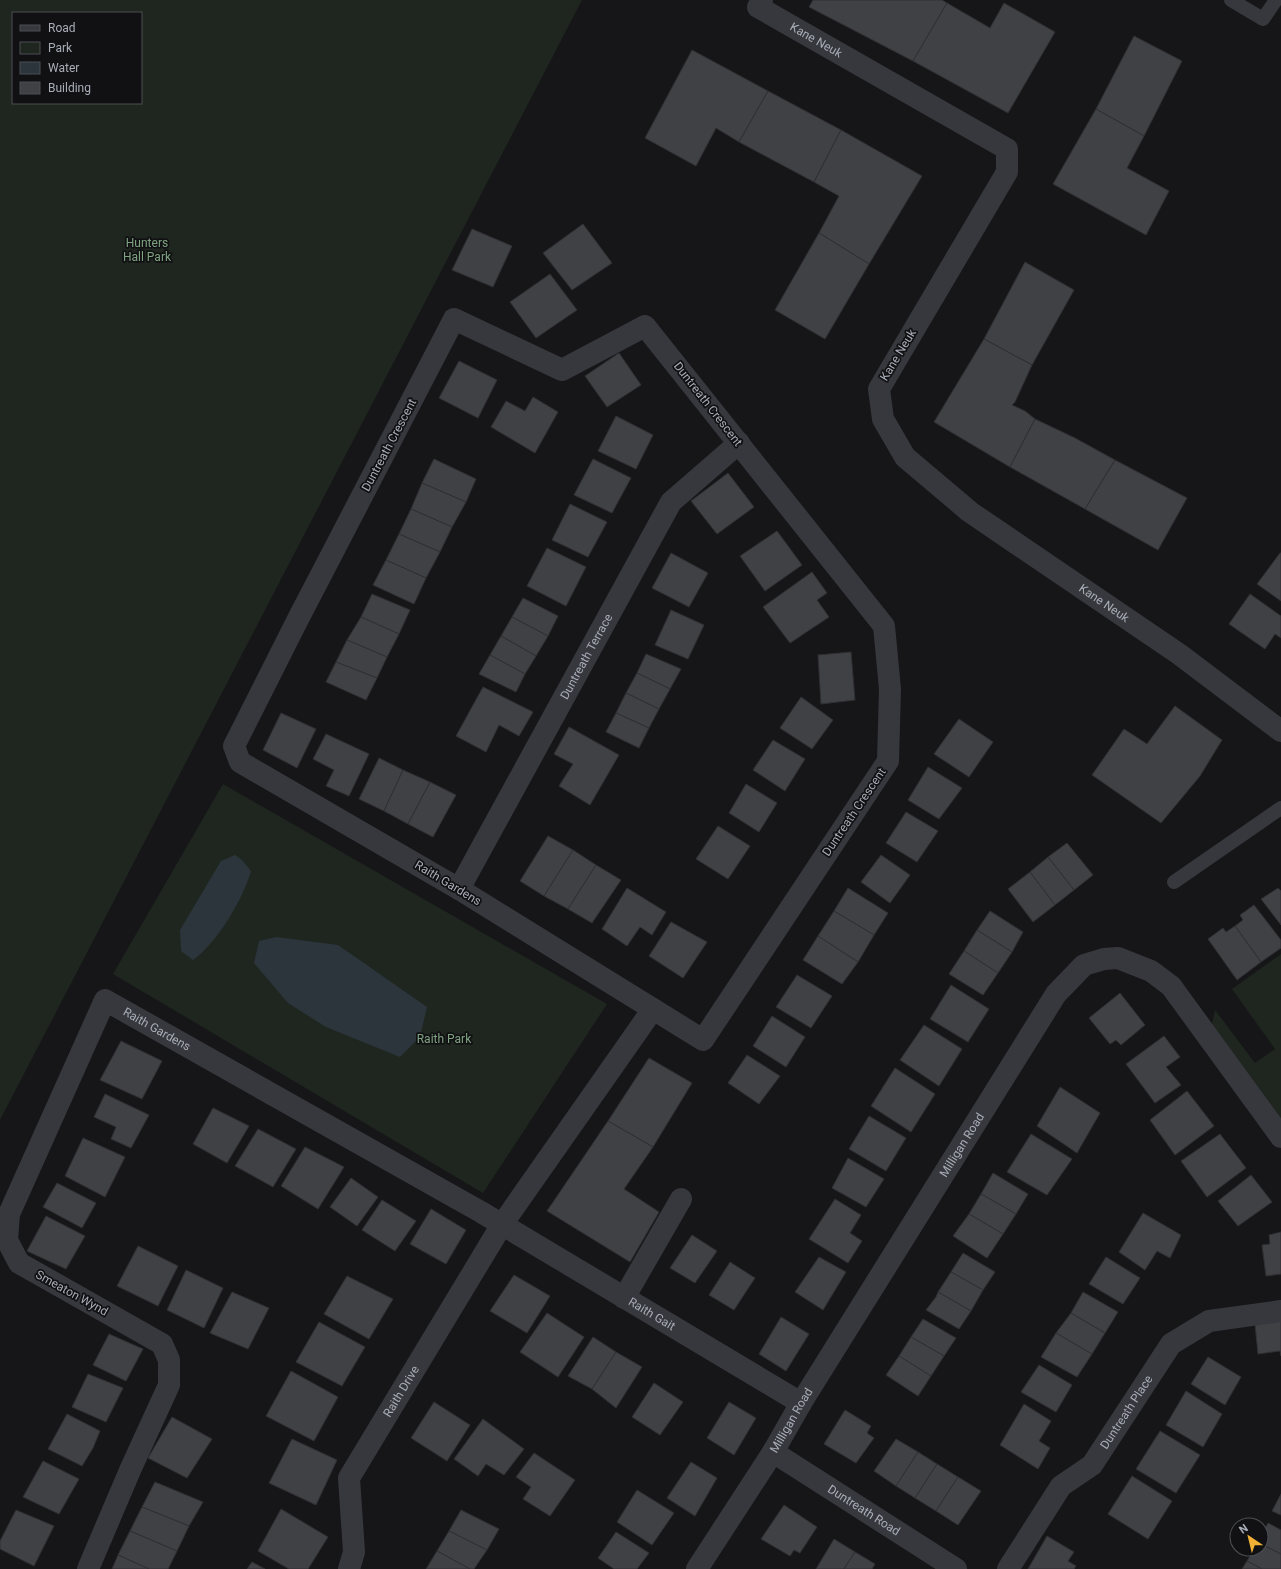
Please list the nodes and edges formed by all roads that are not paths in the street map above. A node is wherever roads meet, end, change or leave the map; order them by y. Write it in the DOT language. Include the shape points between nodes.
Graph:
graph roads {
  1 [pos="762,0"];
  2 [pos="1231,0"];
  3 [pos="1276,0"];
  4 [pos="739,443"];
  5 [pos="1281,731"];
  6 [pos="240,762"];
  7 [pos="1281,808"];
  8 [pos="1174,882"];
  9 [pos="459,889"];
  10 [pos="105,1000"];
  11 [pos="654,1009"];
  12 [pos="1281,1137"];
  13 [pos="681,1199"];
  14 [pos="501,1226"];
  15 [pos="624,1298"];
  16 [pos="1281,1311"];
  17 [pos="801,1403"];
  18 [pos="772,1452"];
  19 [pos="88,1569"];
  20 [pos="348,1569"];
  21 [pos="697,1569"];
  22 [pos="956,1569"];
  23 [pos="1008,1569"];
  1 -- 5 [label="street, Kane Neuk" via="758,7 1007,149 1007,172 879,389 883,419 905,457 970,512 1179,654"];
  2 -- 3 [label="lane" via="1263,19"];
  4 -- 6 [label="street, Duntreath Crescent" via="645,326 562,370 454,319 234,746"];
  4 -- 9 [label="street, Duntreath Terrace" via="672,502"];
  4 -- 11 [label="street, Duntreath Crescent" via="884,626 890,689 888,761 703,1040"];
  6 -- 9 [label="street, Raith Gardens"];
  7 -- 8 [label="lane"];
  9 -- 11 [label="street, Raith Gardens"];
  10 -- 14 [label="street, Raith Gardens" via="474,1208"];
  10 -- 19 [label="street, Smeaton Wynd" via="9,1214 7,1240 19,1263 162,1344 169,1360 169,1385"];
  11 -- 14 [label="street, Raith Drive"];
  12 -- 17 [label="street, Milligan Road" via="1171,986 1151,971 1118,958 1104,958 1084,965 1056,994"];
  13 -- 15 [label="street"];
  14 -- 15 [label="street, Raith Gait"];
  14 -- 20 [label="street, Raith Drive" via="349,1478 354,1552"];
  15 -- 17 [label="street, Raith Gait"];
  16 -- 23 [label="street, Duntreath Place" via="1209,1321 1171,1344 1092,1465 1061,1486"];
  17 -- 18 [label="street, Milligan Road"];
  18 -- 21 [label="street, Milligan Road"];
  18 -- 22 [label="street, Duntreath Road"];
}
